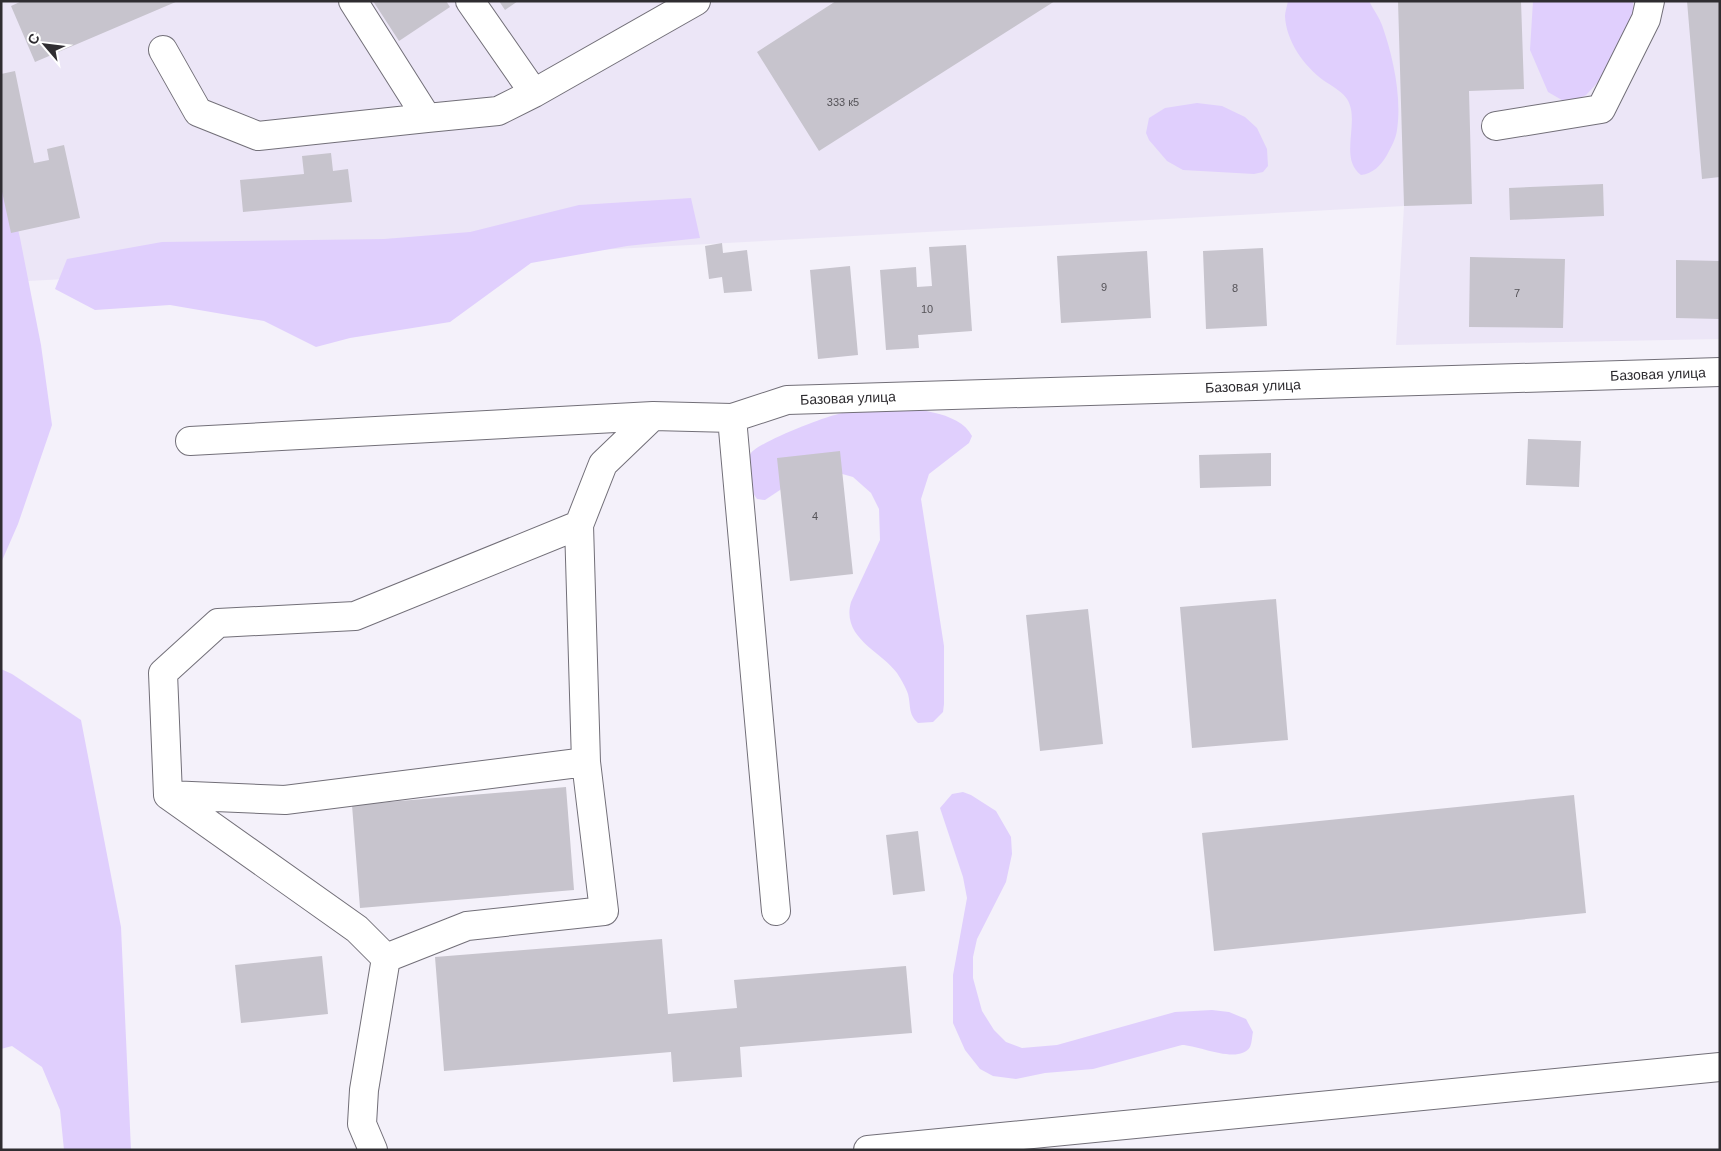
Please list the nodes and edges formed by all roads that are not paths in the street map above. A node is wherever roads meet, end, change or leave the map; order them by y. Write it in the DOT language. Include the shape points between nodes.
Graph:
graph roads {
  1 [pos="352,1"];
  2 [pos="470,1"];
  3 [pos="696,1"];
  4 [pos="1650,1"];
  5 [pos="163,50"];
  6 [pos="534,93"];
  7 [pos="427,118"];
  8 [pos="1496,126"];
  9 [pos="1720,372"];
  10 [pos="653,416"];
  11 [pos="732,418"];
  12 [pos="190,441"];
  13 [pos="579,525"];
  14 [pos="586,762"];
  15 [pos="168,795"];
  16 [pos="776,911"];
  17 [pos="386,958"];
  18 [pos="1720,1066"];
  19 [pos="373,1150"];
  20 [pos="868,1150"];
  1 -- 7 [label="street"];
  2 -- 6 [label="street"];
  3 -- 6 [label="street"];
  4 -- 8 [label="street" via="1646,19 1601,109"];
  5 -- 7 [label="street" via="198,112 258,136"];
  6 -- 7 [label="street" via="498,111"];
  9 -- 11 [label="street, Базовая улица" via="787,400"];
  10 -- 11 [label="street, Базовая улица"];
  10 -- 12 [label="street, Базовая улица"];
  10 -- 13 [label="street" via="602,464"];
  11 -- 16 [label="street"];
  13 -- 14 [label="street"];
  13 -- 15 [label="street" via="355,616 218,623 163,674"];
  14 -- 15 [label="street" via="285,800"];
  14 -- 17 [label="street" via="604,911 467,926"];
  15 -- 17 [label="street" via="357,929"];
  17 -- 19 [label="street" via="364,1090 362,1124"];
  18 -- 20 [label="street"];
}
